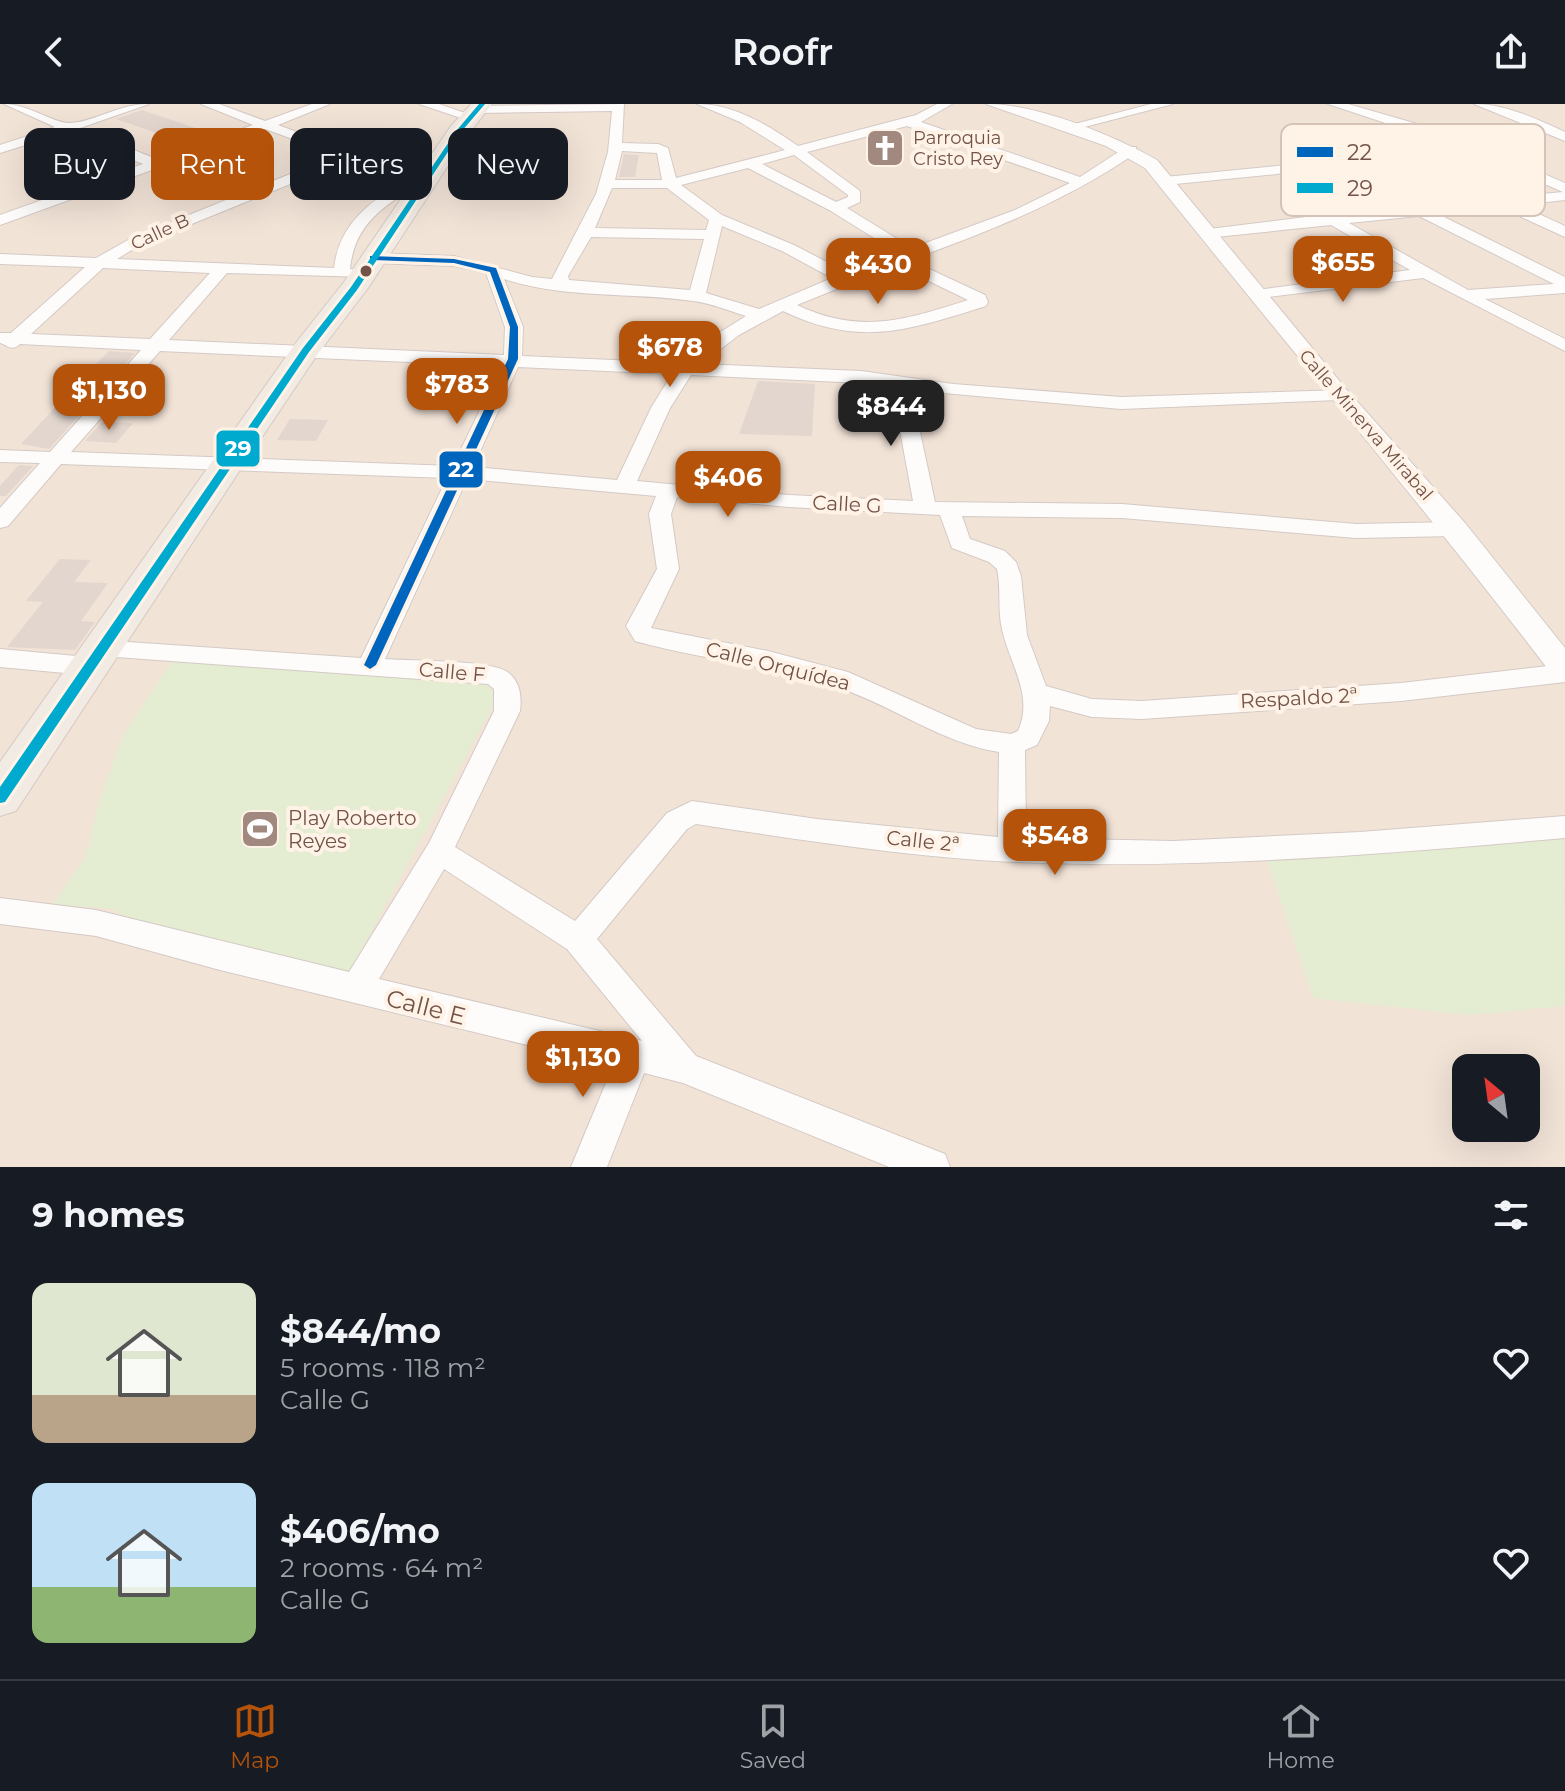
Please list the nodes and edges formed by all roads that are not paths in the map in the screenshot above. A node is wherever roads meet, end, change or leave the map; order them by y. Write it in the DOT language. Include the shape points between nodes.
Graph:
graph roads {
  1 [pos="10,104"];
  2 [pos="143,104"];
  3 [pos="207,104"];
  4 [pos="324,104"];
  5 [pos="425,104"];
  6 [pos="703,104"];
  7 [pos="946,104"];
  8 [pos="994,104"];
  9 [pos="1167,104"];
  10 [pos="1334,104"];
  11 [pos="1480,104"];
  12 [pos="618,106"];
  13 [pos="476,110"];
  14 [pos="906,121"];
  15 [pos="1402,124"];
  16 [pos="1537,124"];
  17 [pos="264,126"];
  18 [pos="1069,127"];
  19 [pos="62,128"];
  20 [pos="67,128"];
  21 [pos="258,128"];
  22 [pos="1545,128"];
  23 [pos="290,135"];
  24 [pos="1565,137"];
  25 [pos="24,142"];
  26 [pos="614,147"];
  27 [pos="0,149"];
  28 [pos="793,149"];
  29 [pos="1131,150"];
  30 [pos="747,162"];
  31 [pos="151,165"];
  32 [pos="432,168"];
  33 [pos="1281,169"];
  34 [pos="290,178"];
  35 [pos="1545,180"];
  36 [pos="1165,181"];
  37 [pos="1083,183"];
  38 [pos="610,184"];
  39 [pos="670,184"];
  40 [pos="1565,188"];
  41 [pos="1565,196"];
  42 [pos="1545,197"];
  43 [pos="0,199"];
  44 [pos="408,200"];
  45 [pos="836,208"];
  46 [pos="24,212"];
  47 [pos="1356,216"];
  48 [pos="1431,216"];
  49 [pos="1530,216"];
  50 [pos="717,218"];
  51 [pos="1330,218"];
  52 [pos="0,220"];
  53 [pos="588,232"];
  54 [pos="1565,232"];
  55 [pos="1206,233"];
  56 [pos="710,235"];
  57 [pos="903,257"];
  58 [pos="0,259"];
  59 [pos="99,263"];
  60 [pos="223,268"];
  61 [pos="359,269"];
  62 [pos="493,270"];
  63 [pos="1424,273"];
  64 [pos="845,278"];
  65 [pos="1565,285"];
  66 [pos="562,286"];
  67 [pos="1257,295"];
  68 [pos="1465,295"];
  69 [pos="697,296"];
  70 [pos="782,304"];
  71 [pos="757,314"];
  72 [pos="8,339"];
  73 [pos="157,343"];
  74 [pos="1565,346"];
  75 [pos="306,350"];
  76 [pos="0,353"];
  77 [pos="513,359"];
  78 [pos="686,369"];
  79 [pos="900,381"];
  80 [pos="1338,394"];
  81 [pos="0,456"];
  82 [pos="56,458"];
  83 [pos="227,464"];
  84 [pos="459,472"];
  85 [pos="624,486"];
  86 [pos="668,492"];
  87 [pos="937,508"];
  88 [pos="0,521"];
  89 [pos="1455,529"];
  90 [pos="0,658"];
  91 [pos="92,658"];
  92 [pos="370,665"];
  93 [pos="1565,671"];
  94 [pos="1034,692"];
  95 [pos="1012,744"];
  96 [pos="0,798"];
  97 [pos="1565,827"];
  98 [pos="1012,850"];
  99 [pos="439,851"];
  100 [pos="0,911"];
  101 [pos="578,939"];
  102 [pos="356,989"];
  103 [pos="635,1054"];
  104 [pos="684,1067"];
  105 [pos="589,1167"];
  106 [pos="932,1167"];
  1 -- 19 [label="street"];
  2 -- 20 [label="street"];
  3 -- 17 [label="street"];
  4 -- 17 [label="street"];
  5 -- 13 [label="street"];
  6 -- 28 [label="street" via="730,112"];
  7 -- 14 [label="street"];
  8 -- 18 [label="street, Calle Minerva Mirabal"];
  9 -- 18 [label="street"];
  10 -- 15 [label="street"];
  11 -- 16 [label="street"];
  12 -- 13 [label="street"];
  12 -- 26 [label="street"];
  13 -- 32 [label="main road"];
  14 -- 28 [label="street"];
  14 -- 37 [label="street"];
  17 -- 21 [label="street"];
  17 -- 23 [label="street"];
  18 -- 29 [label="street, Calle Minerva Mirabal"];
  22 -- 24 [label="street"];
  25 -- 27 [label="street"];
  26 -- 38 [label="street"];
  26 -- 39 [label="street" via="663,151"];
  28 -- 30 [label="street"];
  28 -- 45 [label="street" via="855,194 855,199"];
  29 -- 36 [label="street, Calle Minerva Mirabal"];
  29 -- 37 [label="street"];
  30 -- 39 [label="street"];
  30 -- 45 [label="street"];
  31 -- 46 [label="street"];
  33 -- 36 [label="street"];
  34 -- 59 [label="street, Calle B" via="183,220"];
  35 -- 40 [label="street"];
  36 -- 55 [label="street, Calle Minerva Mirabal"];
  37 -- 57 [label="street" via="1000,222"];
  38 -- 39 [label="street"];
  38 -- 53 [label="street"];
  39 -- 50 [label="street"];
  41 -- 42 [label="street"];
  43 -- 46 [label="street"];
  44 -- 61 [label="main road"];
  45 -- 57 [label="street"];
  46 -- 52 [label="street"];
  47 -- 51 [label="street"];
  48 -- 65 [label="street"];
  49 -- 54 [label="street"];
  50 -- 56 [label="street"];
  50 -- 64 [label="street"];
  51 -- 55 [label="street"];
  51 -- 63 [label="street"];
  53 -- 56 [label="street"];
  53 -- 66 [label="street" via="560,276"];
  55 -- 67 [label="street, Calle Minerva Mirabal"];
  56 -- 69 [label="street"];
  57 -- 64 [label="street"];
  57 -- 70 [label="street" via="980,302 918,321 866,329 824,323"];
  58 -- 59 [label="street"];
  59 -- 60 [label="street"];
  59 -- 72 [label="street, Calle B"];
  60 -- 61 [label="street"];
  60 -- 73 [label="street"];
  61 -- 62 [label="street" via="454,261"];
  61 -- 75 [label="main road"];
  62 -- 66 [label="street"];
  62 -- 77 [label="street" via="514,327"];
  63 -- 67 [label="street"];
  63 -- 68 [label="street"];
  64 -- 70 [label="street"];
  65 -- 68 [label="street"];
  66 -- 69 [label="street"];
  67 -- 80 [label="street, Calle Minerva Mirabal"];
  68 -- 74 [label="street"];
  69 -- 71 [label="street"];
  70 -- 71 [label="street"];
  71 -- 78 [label="street"];
  72 -- 73 [label="street"];
  72 -- 76 [label="street, Calle B"];
  73 -- 75 [label="street"];
  73 -- 82 [label="street"];
  75 -- 77 [label="street"];
  75 -- 83 [label="main road"];
  77 -- 78 [label="street"];
  77 -- 84 [label="street"];
  78 -- 79 [label="street"];
  78 -- 85 [label="street"];
  79 -- 80 [label="street" via="1121,403"];
  79 -- 87 [label="street"];
  80 -- 89 [label="street, Calle Minerva Mirabal"];
  81 -- 82 [label="street, Calle G"];
  82 -- 83 [label="street, Calle G"];
  82 -- 88 [label="street"];
  83 -- 84 [label="street, Calle G"];
  83 -- 91 [label="main road"];
  84 -- 85 [label="street, Calle G"];
  84 -- 92 [label="street"];
  85 -- 86 [label="street, Calle G"];
  86 -- 87 [label="street, Calle G"];
  86 -- 95 [label="street, Calle Orquídea" via="660,514 668,569 638,626 643,635 848,681 972,738"];
  87 -- 89 [label="street, Calle G" via="1122,511 1356,531"];
  87 -- 94 [label="street" via="960,543 1004,561 1013,628"];
  89 -- 93 [label="street, Calle Minerva Mirabal"];
  90 -- 91 [label="street, Calle F"];
  91 -- 92 [label="street, Calle F"];
  91 -- 96 [label="main road"];
  92 -- 99 [label="street, Calle F" via="493,675 508,689 507,711"];
  93 -- 94 [label="street, Respaldo 2ª" via="1401,692 1142,710 1092,708"];
  94 -- 95 [label="street" via="1037,715 1028,738"];
  95 -- 98 [label="street"];
  97 -- 98 [label="street, Calle 2ª" via="1174,853"];
  98 -- 101 [label="street, Calle 2ª" via="817,831 692,812 677,821"];
  99 -- 101 [label="street"];
  99 -- 102 [label="street, Calle F"];
  100 -- 102 [label="street, Calle E" via="96,923"];
  101 -- 104 [label="street"];
  102 -- 103 [label="street, Calle E"];
  103 -- 104 [label="street, Calle E"];
  103 -- 105 [label="street"];
  104 -- 106 [label="street, Calle E"];
}
